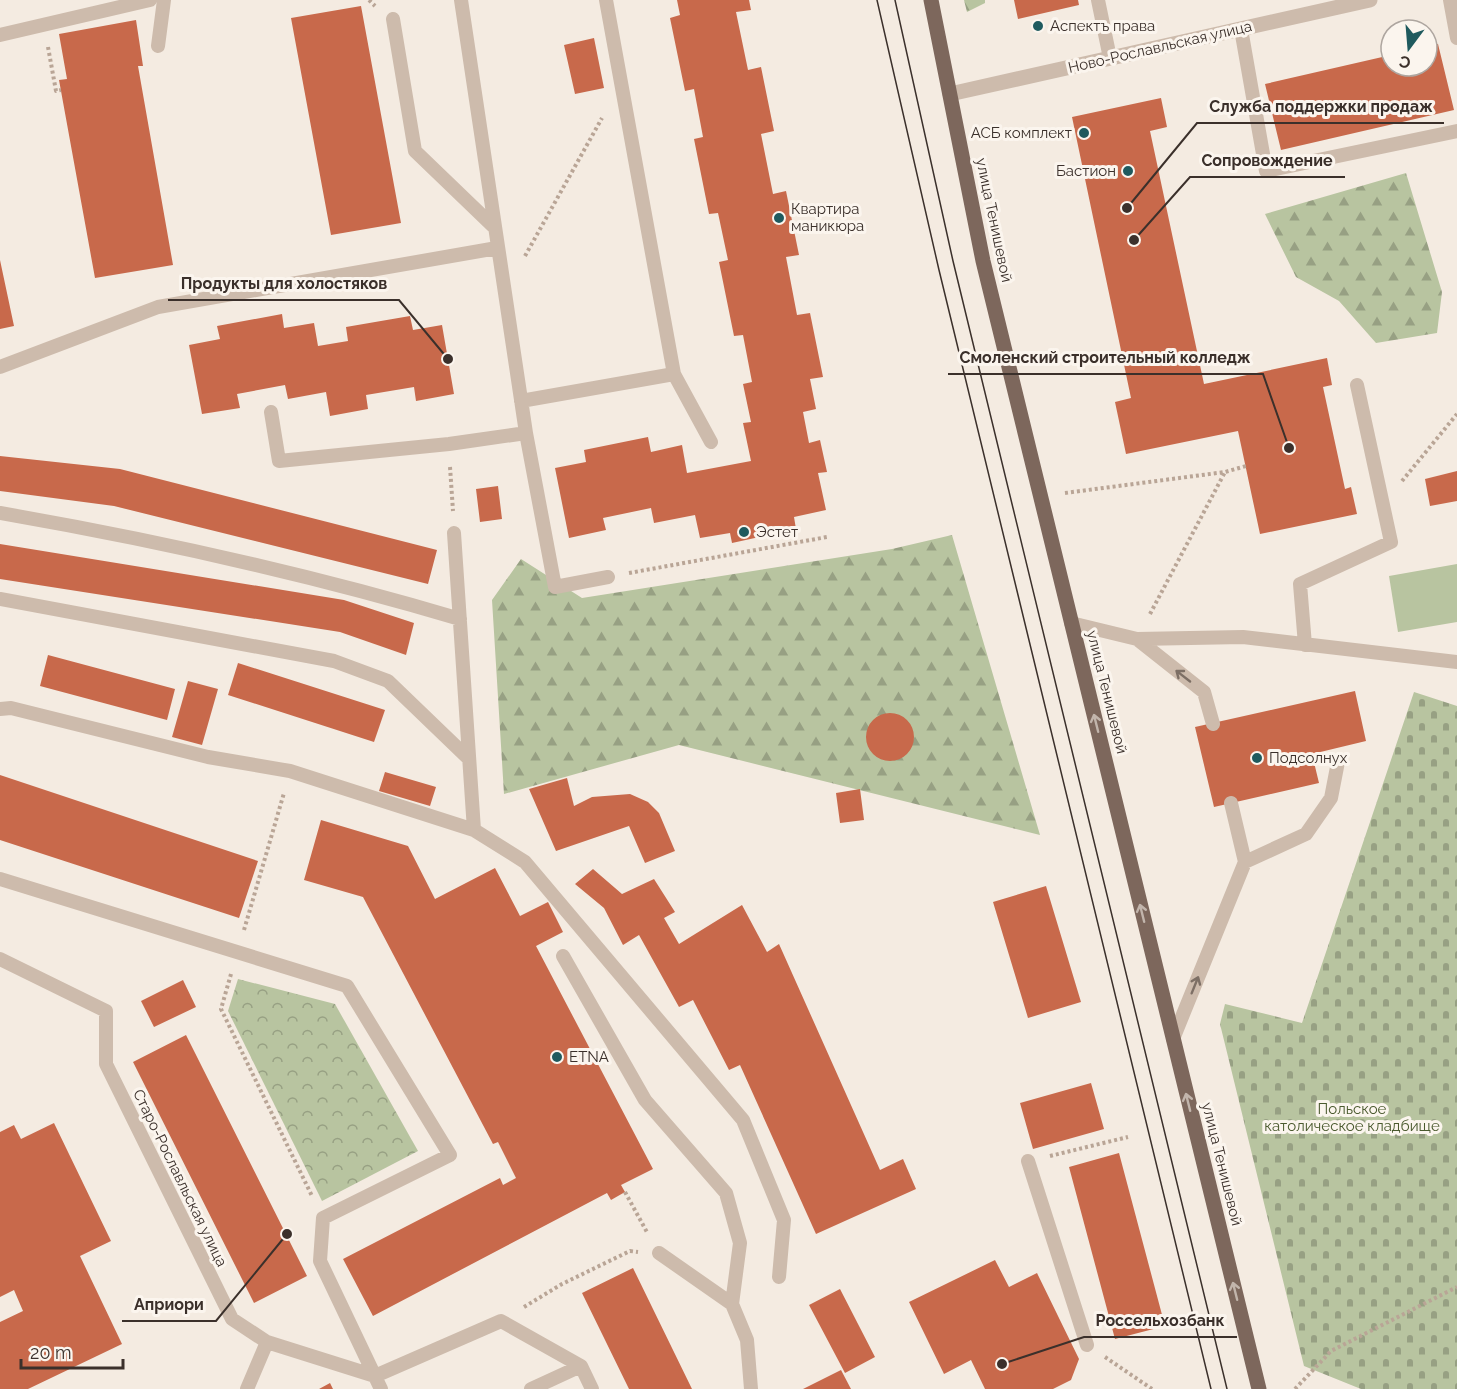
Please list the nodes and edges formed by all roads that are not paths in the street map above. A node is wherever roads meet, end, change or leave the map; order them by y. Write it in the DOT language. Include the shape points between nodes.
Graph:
graph roads {
  1 [pos="150,0"];
  2 [pos="164,0"];
  3 [pos="461,0"];
  4 [pos="606,0"];
  5 [pos="931,0"];
  6 [pos="1098,0"];
  7 [pos="1370,0"];
  8 [pos="1450,0"];
  9 [pos="393,19"];
  10 [pos="1241,29"];
  11 [pos="0,35"];
  12 [pos="1457,38"];
  13 [pos="158,46"];
  14 [pos="1110,58"];
  15 [pos="950,94"];
  16 [pos="1457,131"];
  17 [pos="495,228"];
  18 [pos="497,248"];
  19 [pos="0,367"];
  20 [pos="674,374"];
  21 [pos="1357,385"];
  22 [pos="521,401"];
  23 [pos="271,412"];
  24 [pos="526,433"];
  25 [pos="711,442"];
  26 [pos="0,513"];
  27 [pos="454,532"];
  28 [pos="608,577"];
  29 [pos="0,599"];
  30 [pos="459,619"];
  31 [pos="1071,623"];
  32 [pos="1137,639"];
  33 [pos="1305,645"];
  34 [pos="1457,662"];
  35 [pos="0,709"];
  36 [pos="1213,723"];
  37 [pos="468,758"];
  38 [pos="1338,762"];
  39 [pos="1231,803"];
  40 [pos="474,830"];
  41 [pos="1245,862"];
  42 [pos="0,879"];
  43 [pos="562,956"];
  44 [pos="0,959"];
  45 [pos="1173,1039"];
  46 [pos="1028,1161"];
  47 [pos="659,1253"];
  48 [pos="779,1277"];
  49 [pos="732,1304"];
  50 [pos="267,1342"];
  51 [pos="1087,1346"];
  52 [pos="581,1366"];
  53 [pos="375,1376"];
  54 [pos="247,1389"];
  55 [pos="381,1389"];
  56 [pos="531,1389"];
  57 [pos="592,1389"];
  58 [pos="751,1389"];
  59 [pos="1258,1389"];
  1 -- 11 [label="lane"];
  2 -- 13 [label="lane"];
  3 -- 17 [label="lane"];
  4 -- 20 [label="lane"];
  5 -- 15 [label="main road, улица Тенишевой"];
  6 -- 14 [label="lane"];
  7 -- 10 [label="street, Ново-Рославльская улица"];
  8 -- 12 [label="lane"];
  9 -- 17 [label="lane" via="415,151"];
  10 -- 14 [label="street, Ново-Рославльская улица"];
  10 -- 16 [label="lane" via="1266,171"];
  14 -- 15 [label="street, Ново-Рославльская улица"];
  15 -- 31 [label="main road, улица Тенишевой" via="983,261"];
  17 -- 18 [label="lane"];
  18 -- 19 [label="lane" via="158,307"];
  18 -- 22 [label="lane"];
  20 -- 22 [label="lane"];
  20 -- 25 [label="lane"];
  21 -- 33 [label="lane" via="1390,542 1300,584"];
  22 -- 24 [label="lane"];
  23 -- 24 [label="lane" via="279,460"];
  24 -- 28 [label="lane" via="555,587"];
  26 -- 30 [label="lane" via="122,534 328,581"];
  27 -- 30 [label="lane"];
  29 -- 37 [label="lane" via="334,661 388,681"];
  30 -- 37 [label="lane"];
  31 -- 32 [label="lane"];
  45 -- 31 [label="main road, улица Тенишевой, one-way"];
  32 -- 33 [label="lane" via="1243,638"];
  36 -- 32 [label="lane, one-way" via="1204,692"];
  33 -- 34 [label="lane"];
  35 -- 40 [label="lane" via="11,708 208,757 290,771"];
  37 -- 40 [label="lane"];
  38 -- 41 [label="lane" via="1331,798 1306,834"];
  39 -- 41 [label="lane"];
  40 -- 48 [label="lane" via="525,862 743,1120 783,1220"];
  45 -- 41 [label="lane, one-way"];
  42 -- 53 [label="lane" via="347,986 450,1155 323,1218 320,1262"];
  43 -- 49 [label="lane" via="645,1100 726,1192 740,1243"];
  44 -- 50 [label="lane, Старо-Рославльская улица" via="106,1011 106,1064 232,1319"];
  59 -- 45 [label="main road, улица Тенишевой, one-way"];
  46 -- 51 [label="lane"];
  47 -- 49 [label="lane"];
  49 -- 58 [label="lane" via="747,1340"];
  50 -- 53 [label="lane, Старо-Рославльская улица"];
  50 -- 54 [label="lane"];
  52 -- 53 [label="lane" via="501,1321"];
  52 -- 56 [label="lane"];
  52 -- 57 [label="lane"];
  53 -- 55 [label="lane"];
}
